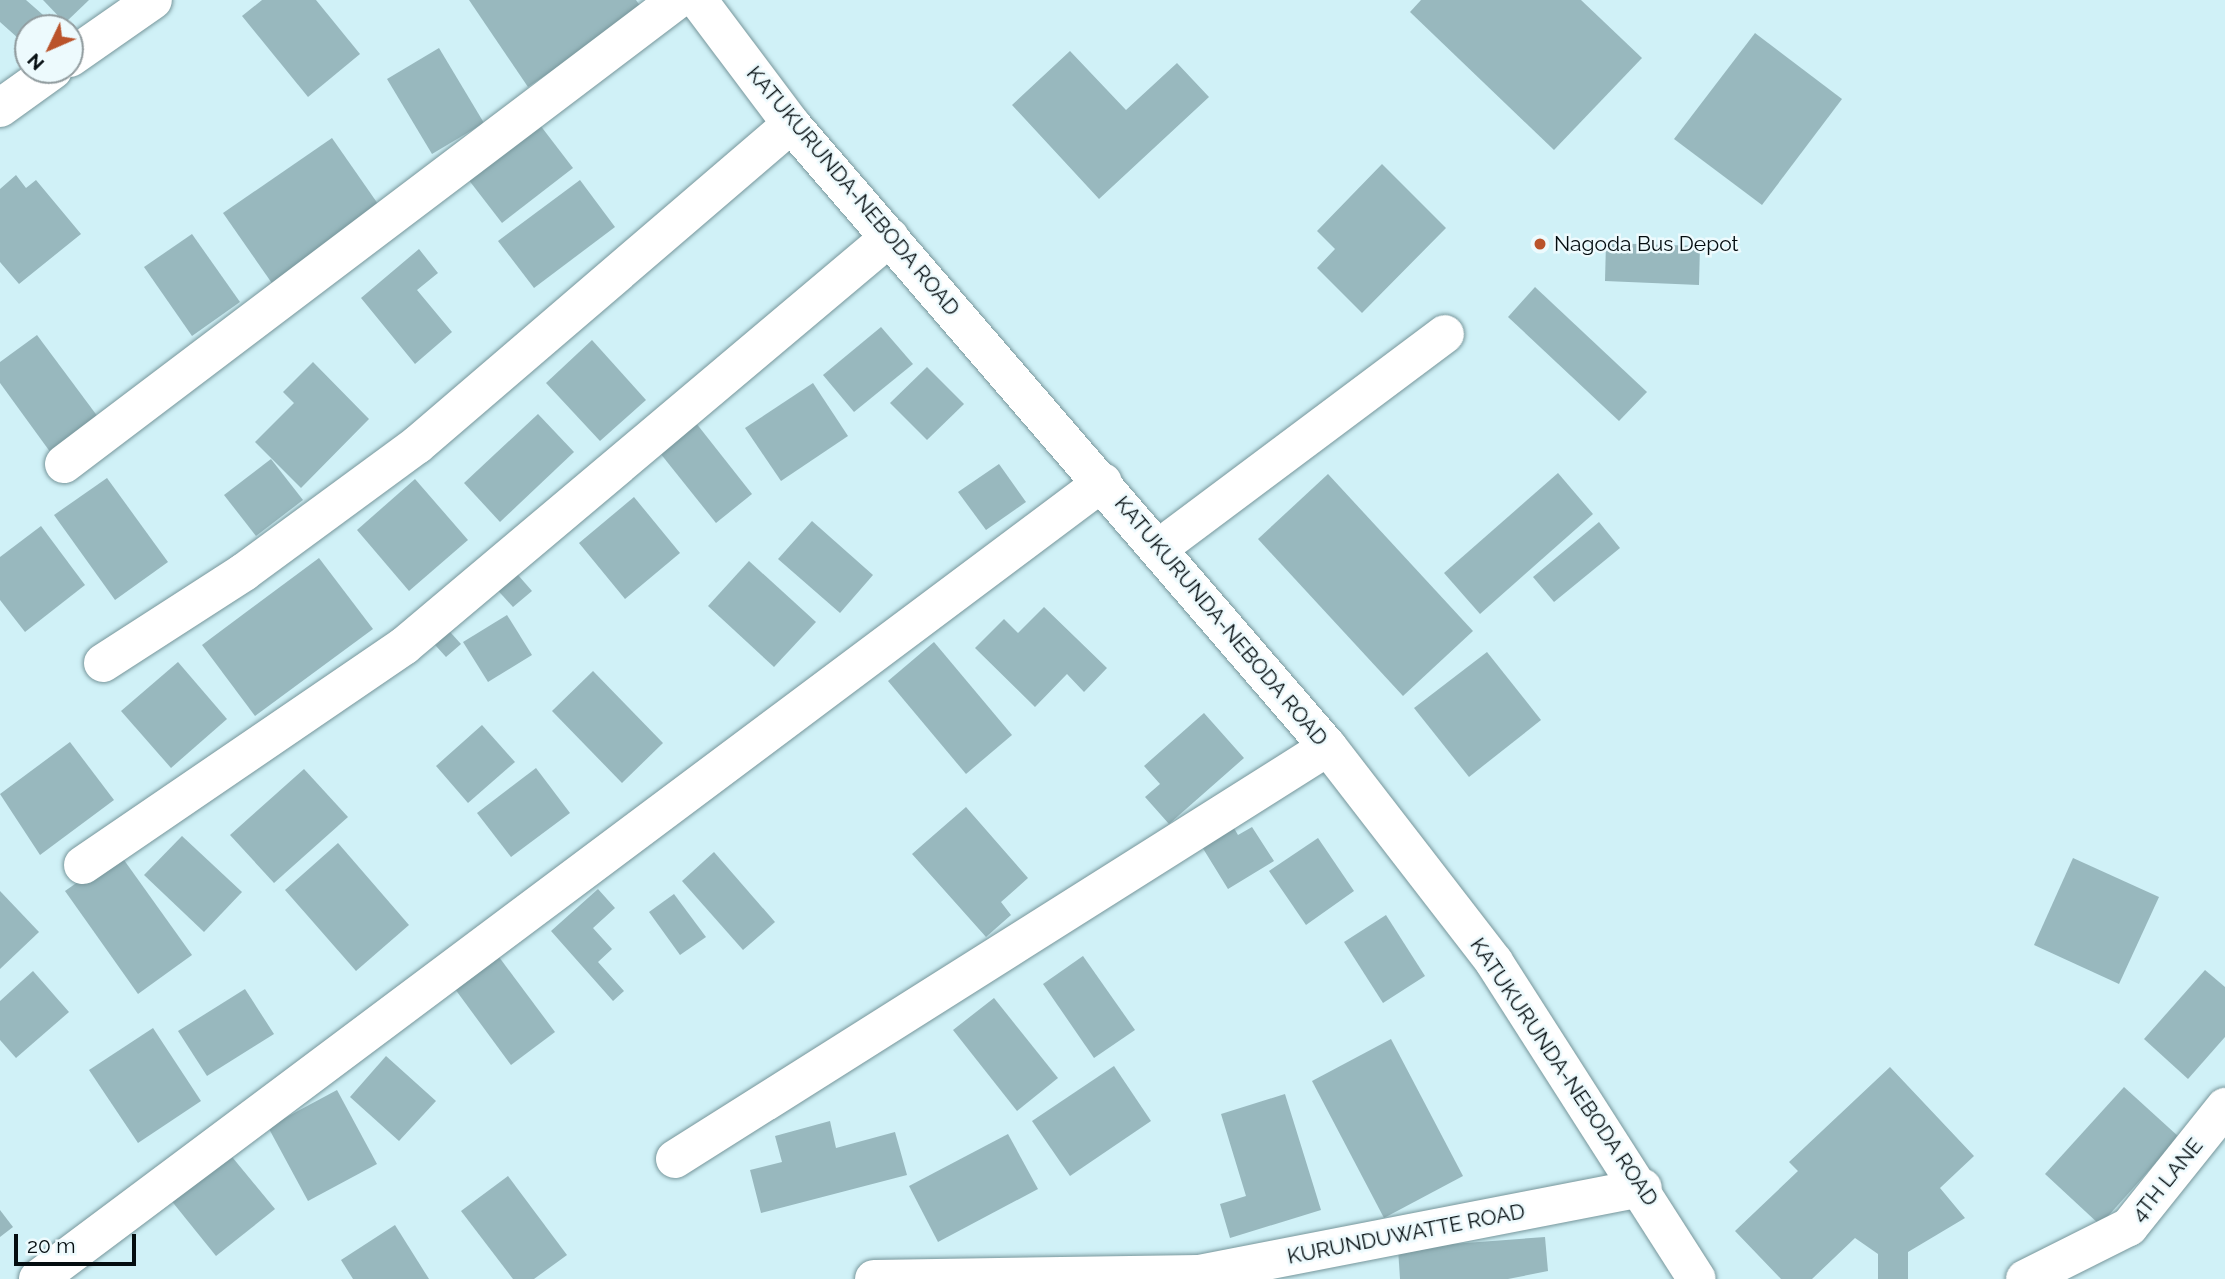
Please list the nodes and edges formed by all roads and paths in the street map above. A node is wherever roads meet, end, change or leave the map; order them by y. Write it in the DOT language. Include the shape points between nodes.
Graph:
graph roads {
  1 [pos="153,0"];
  2 [pos="677,0"];
  3 [pos="698,0"];
  4 [pos="84,48"];
  5 [pos="34,84"];
  6 [pos="0,108"];
  7 [pos="791,124"];
  8 [pos="890,237"];
  9 [pos="1445,334"];
  10 [pos="64,464"];
  11 [pos="1103,482"];
  12 [pos="1160,548"];
  13 [pos="103,663"];
  14 [pos="1328,747"];
  15 [pos="83,865"];
  16 [pos="2225,1107"];
  17 [pos="675,1159"];
  18 [pos="1643,1188"];
  19 [pos="918,1276"];
  20 [pos="38,1279"];
  21 [pos="874,1279"];
  22 [pos="1697,1279"];
  23 [pos="2025,1279"];
  1 -- 4 [label="street"];
  2 -- 10 [label="street"];
  3 -- 7 [label="street, KATUKURUNDA-NEBODA ROAD"];
  5 -- 6 [label="street"];
  7 -- 8 [label="street, KATUKURUNDA-NEBODA ROAD"];
  7 -- 13 [label="street" via="417,445 244,572"];
  8 -- 11 [label="street, KATUKURUNDA-NEBODA ROAD"];
  8 -- 15 [label="street" via="404,646"];
  9 -- 12 [label="street"];
  11 -- 12 [label="street, KATUKURUNDA-NEBODA ROAD"];
  11 -- 20 [label="street"];
  12 -- 14 [label="street, KATUKURUNDA-NEBODA ROAD"];
  14 -- 17 [label="street"];
  14 -- 18 [label="street, KATUKURUNDA-NEBODA ROAD" via="1494,962"];
  16 -- 23 [label="street, 4TH LANE" via="2129,1227"];
  18 -- 19 [label="street, KURUNDUWATTE ROAD" via="1199,1274"];
  18 -- 22 [label="street, KATUKURUNDA-NEBODA ROAD"];
  19 -- 21 [label="street, KURUNDUWATTE ROAD"];
}
